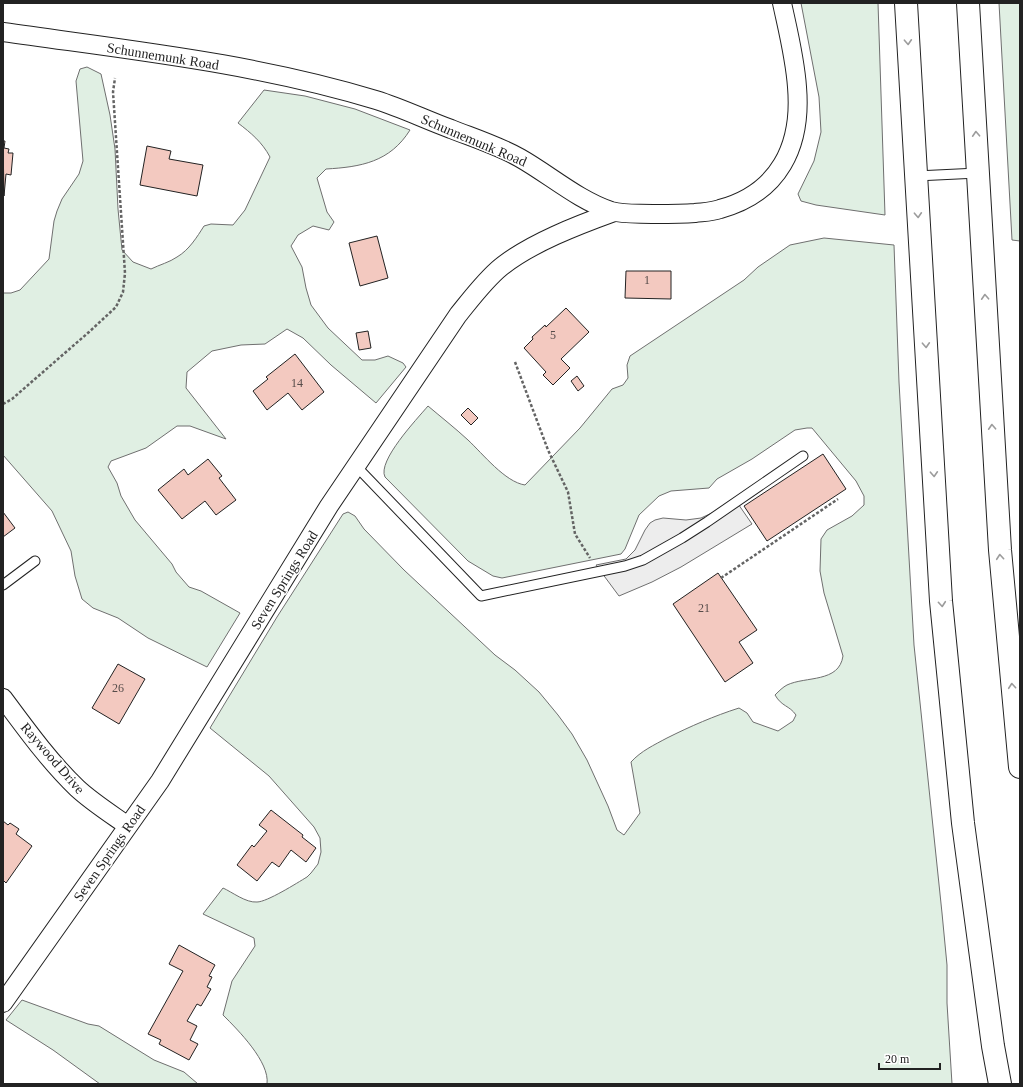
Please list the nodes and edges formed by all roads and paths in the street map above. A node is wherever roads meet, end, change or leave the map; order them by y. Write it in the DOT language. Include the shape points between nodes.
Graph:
graph roads {
  1 [pos="782,3"];
  2 [pos="906,3"];
  3 [pos="968,3"];
  4 [pos="3,32"];
  5 [pos="115,78"];
  6 [pos="978,173"];
  7 [pos="916,176"];
  8 [pos="614,212"];
  9 [pos="515,362"];
  10 [pos="3,404"];
  11 [pos="802,456"];
  12 [pos="356,466"];
  13 [pos="838,499"];
  14 [pos="35,561"];
  15 [pos="599,572"];
  16 [pos="722,578"];
  17 [pos="3,585"];
  18 [pos="3,698"];
  19 [pos="1020,767"];
  20 [pos="128,826"];
  21 [pos="3,1003"];
  22 [pos="1000,1084"];
  1 -- 8 [label="street, Schunnemunk Road" via="794,65 798,114 792,144 778,172 751,197 717,210 688,214"];
  2 -- 7 [label="highway, one-way"];
  6 -- 3 [label="highway, one-way"];
  4 -- 8 [label="street, Schunnemunk Road" via="195,59 306,81 379,101 517,156 584,198"];
  5 -- 10 [label="path" via="113,92 125,273 123,292 116,307 12,399"];
  6 -- 7 [label="lane"];
  19 -- 6 [label="highway, one-way" via="1000,550"];
  7 -- 22 [label="highway, one-way" via="941,601 954,742 972,896"];
  8 -- 12 [label="street, Seven Springs Road" via="583,223 528,249 500,268 458,315"];
  9 -- 15 [label="path" via="548,450 568,492 575,534"];
  11 -- 15 [label="lane" via="656,553 634,564"];
  12 -- 15 [label="lane" via="481,596"];
  12 -- 20 [label="street, Seven Springs Road" via="328,506 160,780"];
  13 -- 16 [label="path"];
  14 -- 17 [label="lane"];
  18 -- 20 [label="street, Raywood Drive" via="77,788"];
  20 -- 21 [label="street, Seven Springs Road"];
}
